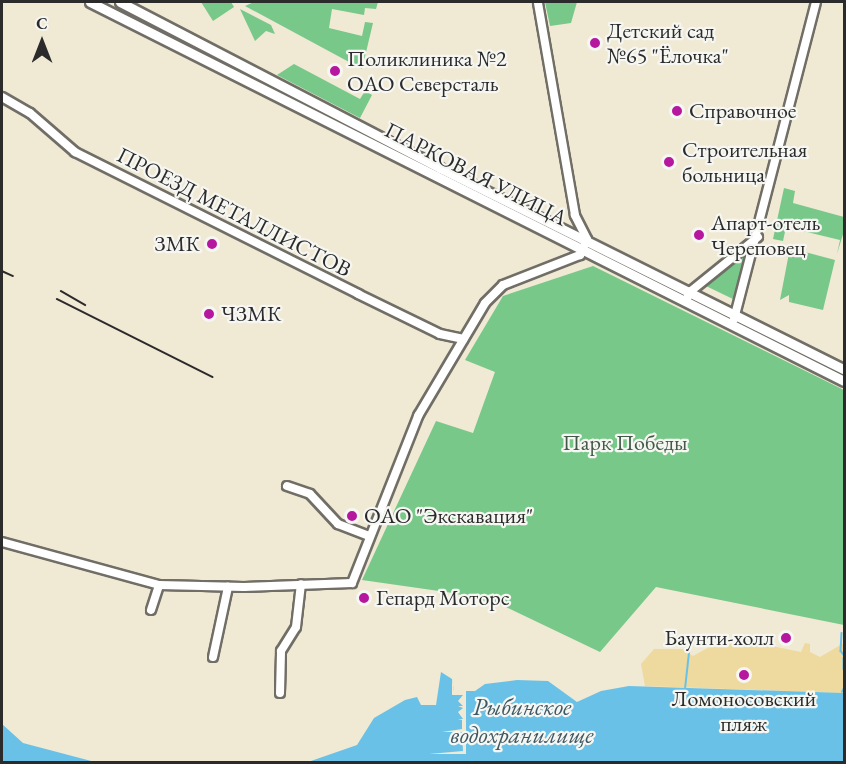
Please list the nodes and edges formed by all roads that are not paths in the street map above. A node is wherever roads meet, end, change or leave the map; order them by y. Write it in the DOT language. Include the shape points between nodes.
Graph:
graph roads {
  1 [pos="90,2"];
  2 [pos="120,2"];
  3 [pos="538,2"];
  4 [pos="816,2"];
  5 [pos="2,97"];
  6 [pos="758,237"];
  7 [pos="587,239"];
  8 [pos="583,249"];
  9 [pos="691,291"];
  10 [pos="686,300"];
  11 [pos="735,319"];
  12 [pos="463,339"];
  13 [pos="844,369"];
  14 [pos="844,381"];
  15 [pos="286,486"];
  16 [pos="370,536"];
  17 [pos="2,542"];
  18 [pos="301,584"];
  19 [pos="159,585"];
  20 [pos="228,587"];
  21 [pos="151,610"];
  22 [pos="213,657"];
  23 [pos="280,693"];
  1 -- 8 [label="main road, ПАРКОВАЯ УЛИЦА"];
  2 -- 7 [label="main road, ПАРКОВАЯ УЛИЦА"];
  3 -- 7 [label="street" via="575,215"];
  4 -- 6 [label="street"];
  5 -- 12 [label="street, ПРОЕЗД МЕТАЛЛИСТОВ" via="30,113 75,152 440,334"];
  6 -- 9 [label="street"];
  6 -- 11 [label="street"];
  7 -- 8 [label="street"];
  7 -- 9 [label="main road, ПАРКОВАЯ УЛИЦА"];
  8 -- 10 [label="main road, ПАРКОВАЯ УЛИЦА"];
  8 -- 12 [label="street" via="580,255 503,285 485,303"];
  9 -- 10 [label="street"];
  9 -- 11 [label="main road, ПАРКОВАЯ УЛИЦА"];
  10 -- 11 [label="main road, ПАРКОВАЯ УЛИЦА"];
  11 -- 13 [label="main road, ПАРКОВАЯ УЛИЦА"];
  11 -- 14 [label="main road, ПАРКОВАЯ УЛИЦА"];
  12 -- 16 [label="street" via="418,416"];
  15 -- 16 [label="street" via="310,494 338,524"];
  16 -- 18 [label="street" via="352,583"];
  17 -- 19 [label="street"];
  18 -- 20 [label="street"];
  18 -- 23 [label="street" via="296,627 281,651"];
  19 -- 20 [label="street"];
  19 -- 21 [label="street"];
  20 -- 22 [label="street"];
}
